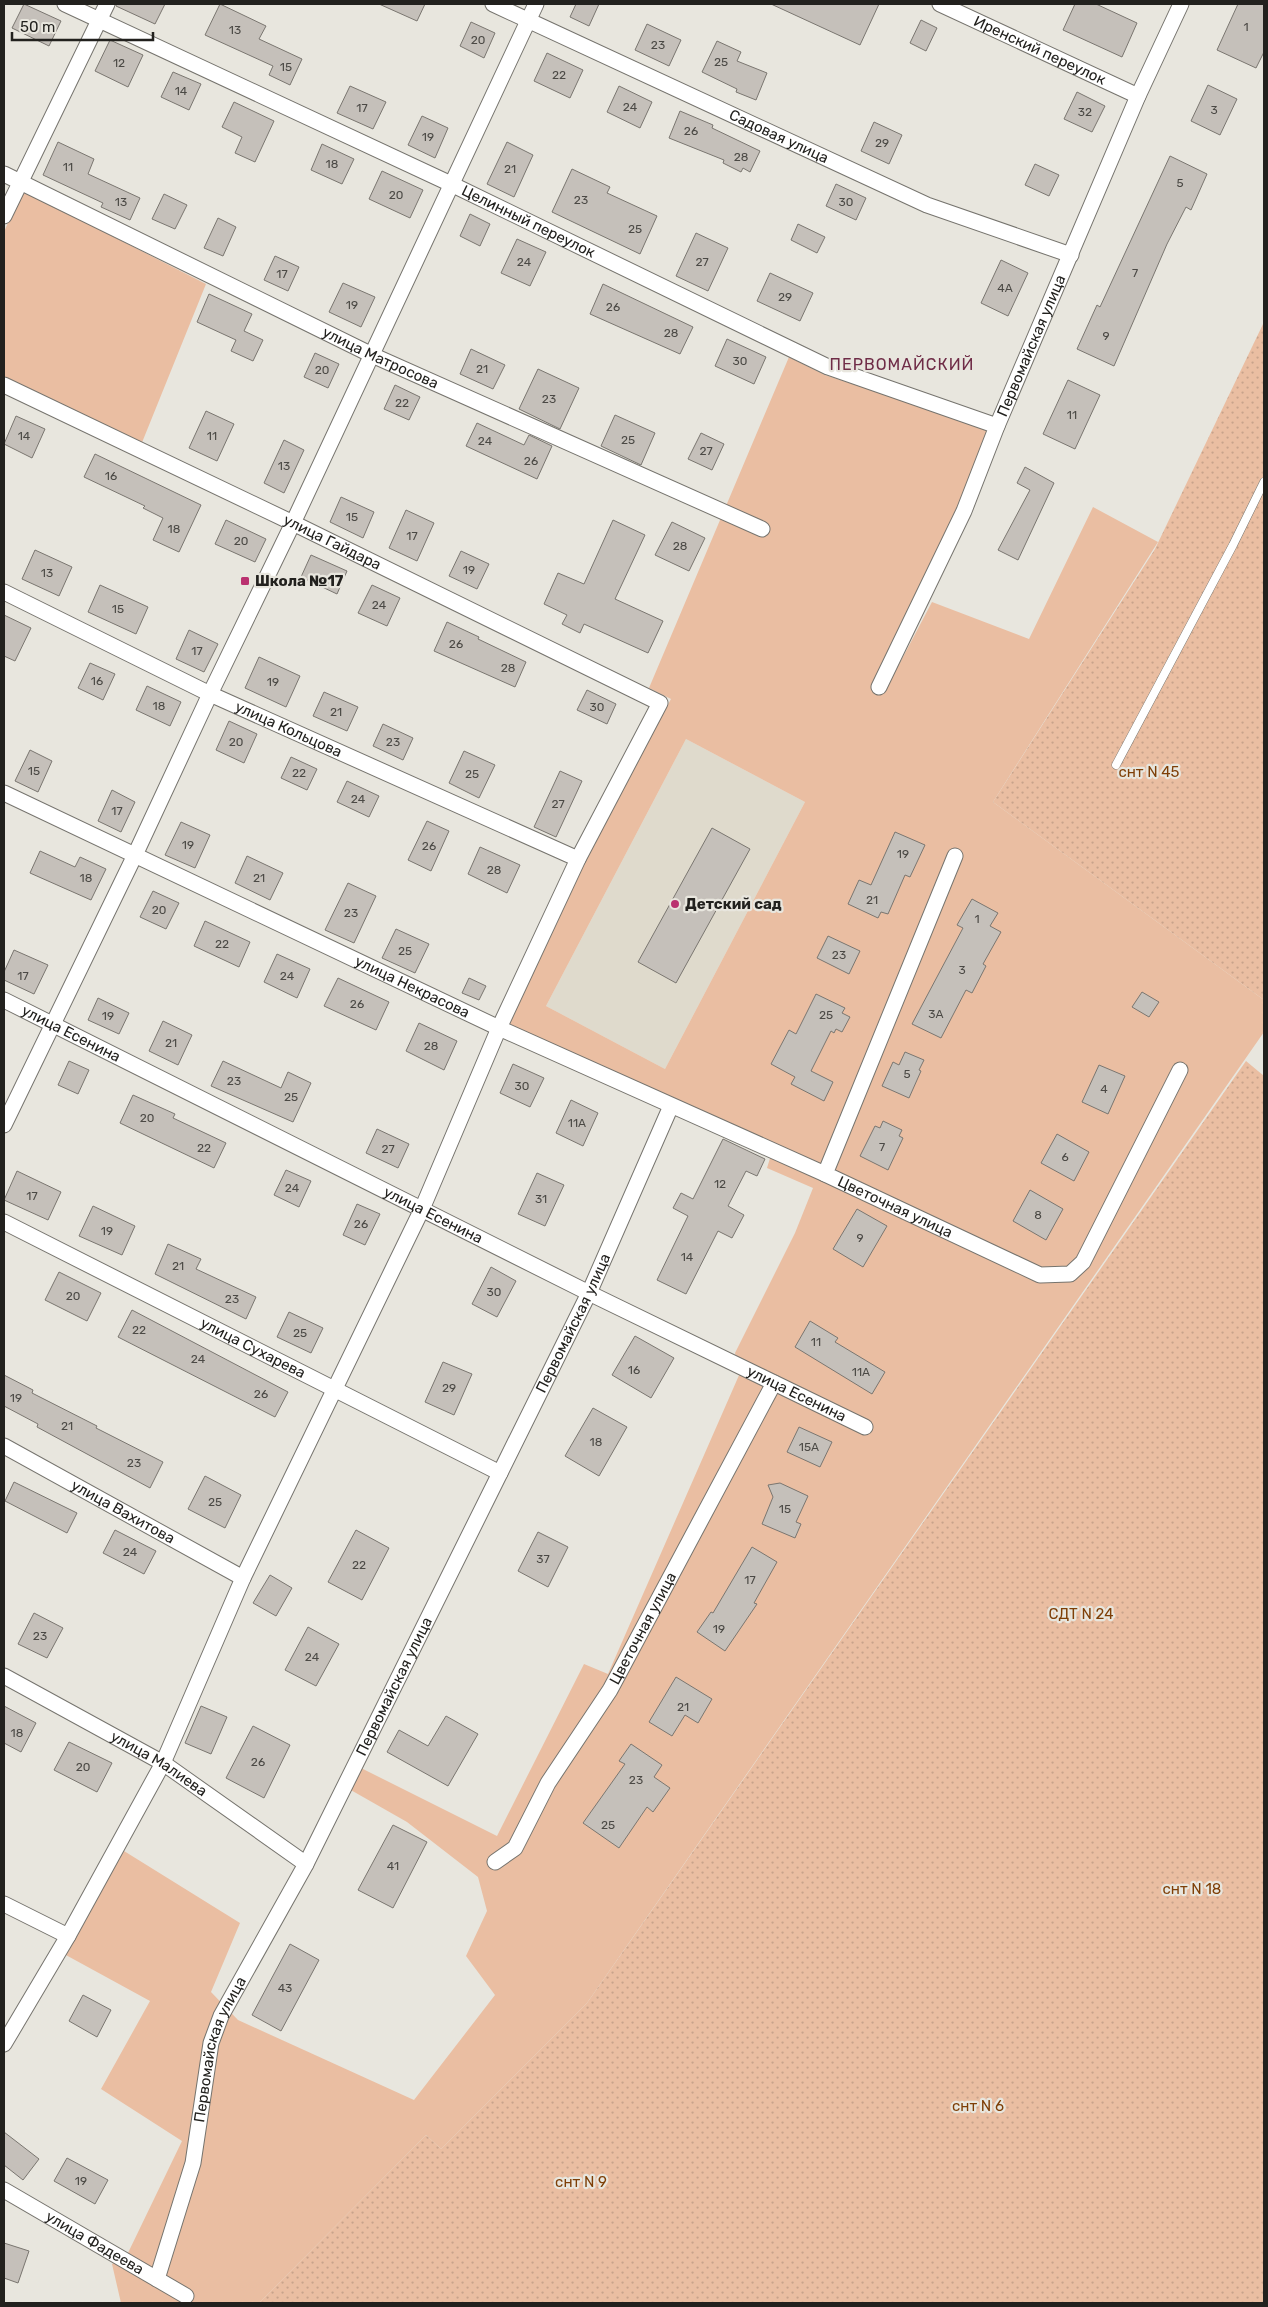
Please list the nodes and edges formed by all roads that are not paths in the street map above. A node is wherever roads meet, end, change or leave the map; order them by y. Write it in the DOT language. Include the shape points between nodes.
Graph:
graph roads {
  1 [pos="65,4"];
  2 [pos="108,4"];
  3 [pos="493,4"];
  4 [pos="536,4"];
  5 [pos="940,4"];
  6 [pos="1181,4"];
  7 [pos="100,20"];
  8 [pos="528,21"];
  9 [pos="1138,96"];
  10 [pos="4,174"];
  11 [pos="19,181"];
  12 [pos="451,184"];
  13 [pos="4,216"];
  14 [pos="1071,254"];
  15 [pos="372,355"];
  16 [pos="4,386"];
  17 [pos="997,426"];
  18 [pos="1264,482"];
  19 [pos="293,523"];
  20 [pos="762,529"];
  21 [pos="4,592"];
  22 [pos="879,687"];
  23 [pos="210,694"];
  24 [pos="1116,765"];
  25 [pos="4,793"];
  26 [pos="135,855"];
  27 [pos="955,856"];
  28 [pos="578,859"];
  29 [pos="4,1000"];
  30 [pos="54,1023"];
  31 [pos="499,1028"];
  32 [pos="1180,1070"];
  33 [pos="671,1106"];
  34 [pos="4,1125"];
  35 [pos="825,1174"];
  36 [pos="422,1209"];
  37 [pos="4,1222"];
  38 [pos="589,1293"];
  39 [pos="774,1383"];
  40 [pos="332,1390"];
  41 [pos="865,1427"];
  42 [pos="4,1446"];
  43 [pos="500,1473"];
  44 [pos="243,1578"];
  45 [pos="4,1676"];
  46 [pos="163,1763"];
  47 [pos="495,1862"];
  48 [pos="306,1864"];
  49 [pos="4,1904"];
  50 [pos="68,1936"];
  51 [pos="4,2044"];
  52 [pos="4,2190"];
  53 [pos="157,2280"];
  54 [pos="186,2296"];
  1 -- 7 [label="street, Целинный переулок"];
  2 -- 7 [label="street"];
  3 -- 8 [label="street, Садовая улица"];
  4 -- 8 [label="street"];
  5 -- 9 [label="street, Иренский переулок"];
  6 -- 9 [label="street, Первомайская улица"];
  7 -- 11 [label="street"];
  7 -- 12 [label="street, Целинный переулок"];
  8 -- 12 [label="street"];
  8 -- 14 [label="street, Садовая улица" via="928,205"];
  9 -- 14 [label="street, Первомайская улица"];
  10 -- 11 [label="street, улица Матросова"];
  11 -- 13 [label="street"];
  11 -- 15 [label="street, улица Матросова"];
  12 -- 15 [label="street"];
  12 -- 17 [label="street, Целинный переулок" via="828,367"];
  14 -- 17 [label="street, Первомайская улица"];
  15 -- 19 [label="street"];
  15 -- 20 [label="street, улица Матросова"];
  16 -- 19 [label="street, улица Гайдара"];
  17 -- 22 [label="street, Первомайская улица" via="964,511"];
  18 -- 24 [label="lane"];
  19 -- 23 [label="street"];
  19 -- 28 [label="street, улица Гайдара" via="660,703"];
  21 -- 23 [label="street, улица Кольцова"];
  23 -- 26 [label="street"];
  23 -- 28 [label="street, улица Кольцова"];
  25 -- 26 [label="street, улица Некрасова"];
  26 -- 30 [label="street"];
  26 -- 31 [label="street, улица Некрасова"];
  27 -- 35 [label="street, Цветочная улица"];
  28 -- 31 [label="street"];
  29 -- 30 [label="street, улица Есенина"];
  30 -- 34 [label="street"];
  30 -- 36 [label="street, улица Есенина"];
  31 -- 33 [label="street, улица Некрасова"];
  31 -- 36 [label="street"];
  32 -- 35 [label="street, Цветочная улица" via="1083,1262 1070,1274 1040,1275"];
  33 -- 35 [label="street, улица Некрасова"];
  33 -- 38 [label="street, Первомайская улица"];
  36 -- 38 [label="street, улица Есенина"];
  36 -- 40 [label="street"];
  37 -- 40 [label="street, улица Сухарева"];
  38 -- 39 [label="street, улица Есенина"];
  38 -- 43 [label="street, Первомайская улица"];
  39 -- 41 [label="street, улица Есенина"];
  39 -- 47 [label="street, Цветочная улица" via="610,1690 548,1783 515,1848"];
  40 -- 43 [label="street, улица Сухарева"];
  40 -- 44 [label="street"];
  42 -- 44 [label="street, улица Вахитова"];
  43 -- 48 [label="street, Первомайская улица"];
  44 -- 46 [label="street"];
  45 -- 46 [label="street, улица Малиева"];
  46 -- 48 [label="street, улица Малиева"];
  46 -- 50 [label="street"];
  48 -- 53 [label="street, Первомайская улица" via="221,2016 211,2043 193,2163"];
  49 -- 50 [label="street"];
  50 -- 51 [label="street"];
  52 -- 53 [label="street, улица Фадеева"];
  53 -- 54 [label="street, улица Фадеева"];
}
